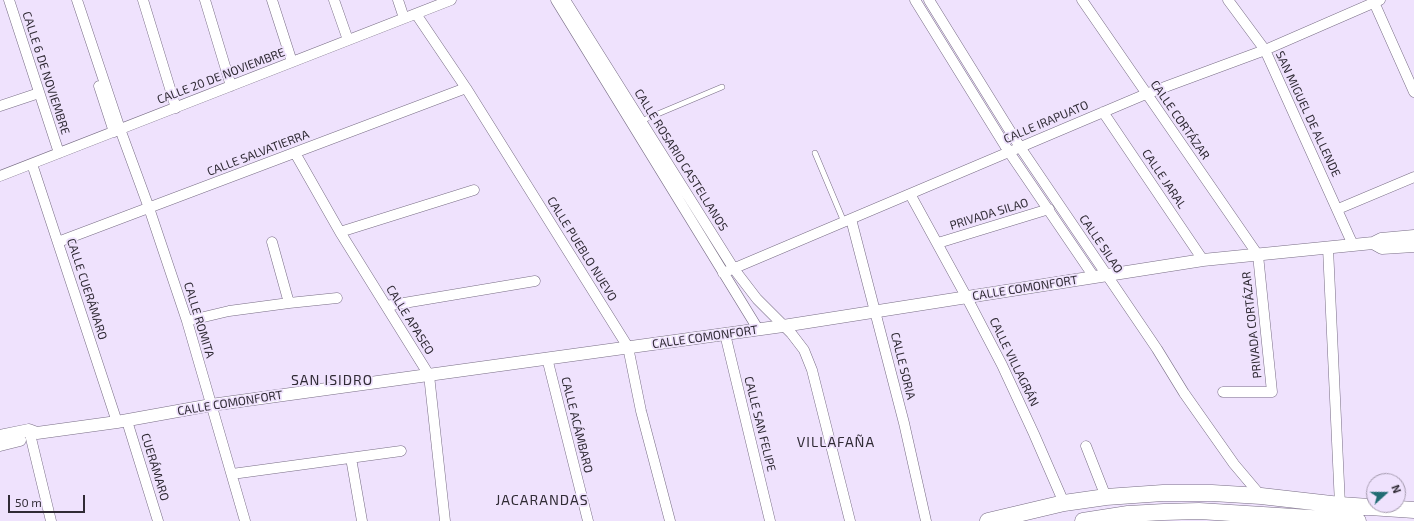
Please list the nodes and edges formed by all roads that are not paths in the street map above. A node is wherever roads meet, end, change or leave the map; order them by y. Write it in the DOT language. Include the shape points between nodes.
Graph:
graph roads {
  1 [pos="9,0"];
  2 [pos="71,0"];
  3 [pos="78,0"];
  4 [pos="143,0"];
  5 [pos="205,0"];
  6 [pos="272,0"];
  7 [pos="334,0"];
  8 [pos="398,0"];
  9 [pos="451,0"];
  10 [pos="564,0"];
  11 [pos="915,0"];
  12 [pos="929,0"];
  13 [pos="1082,0"];
  14 [pos="1228,0"];
  15 [pos="1376,1"];
  16 [pos="416,14"];
  17 [pos="404,18"];
  18 [pos="348,40"];
  19 [pos="1265,50"];
  20 [pos="292,62"];
  21 [pos="231,86"];
  22 [pos="722,87"];
  23 [pos="466,88"];
  24 [pos="1414,92"];
  25 [pos="40,93"];
  26 [pos="1146,94"];
  27 [pos="0,106"];
  28 [pos="176,108"];
  29 [pos="1103,112"];
  30 [pos="641,121"];
  31 [pos="117,131"];
  32 [pos="1020,147"];
  33 [pos="1009,152"];
  34 [pos="59,153"];
  35 [pos="294,153"];
  36 [pos="815,153"];
  37 [pos="32,164"];
  38 [pos="0,176"];
  39 [pos="1414,177"];
  40 [pos="474,190"];
  41 [pos="910,194"];
  42 [pos="149,208"];
  43 [pos="1049,209"];
  44 [pos="1338,209"];
  45 [pos="848,221"];
  46 [pos="340,232"];
  47 [pos="1414,236"];
  48 [pos="58,242"];
  49 [pos="272,242"];
  50 [pos="938,243"];
  51 [pos="1373,243"];
  52 [pos="1353,245"];
  53 [pos="1414,246"];
  54 [pos="1328,248"];
  55 [pos="1258,254"];
  56 [pos="1203,260"];
  57 [pos="734,269"];
  58 [pos="724,273"];
  59 [pos="1107,275"];
  60 [pos="1094,277"];
  61 [pos="534,281"];
  62 [pos="337,298"];
  63 [pos="967,298"];
  64 [pos="289,303"];
  65 [pos="386,306"];
  66 [pos="876,312"];
  67 [pos="187,321"];
  68 [pos="784,326"];
  69 [pos="758,330"];
  70 [pos="725,334"];
  71 [pos="628,347"];
  72 [pos="547,358"];
  73 [pos="429,375"];
  74 [pos="1223,392"];
  75 [pos="211,405"];
  76 [pos="122,421"];
  77 [pos="32,434"];
  78 [pos="0,436"];
  79 [pos="0,445"];
  80 [pos="1086,446"];
  81 [pos="401,451"];
  82 [pos="351,458"];
  83 [pos="232,474"];
  84 [pos="1261,496"];
  85 [pos="1106,497"];
  86 [pos="1064,503"];
  87 [pos="1340,505"];
  88 [pos="1414,510"];
  89 [pos="1236,517"];
  90 [pos="1129,518"];
  91 [pos="51,521"];
  92 [pos="158,521"];
  93 [pos="245,521"];
  94 [pos="362,521"];
  95 [pos="445,521"];
  96 [pos="588,521"];
  97 [pos="670,521"];
  98 [pos="770,521"];
  99 [pos="850,521"];
  100 [pos="926,521"];
  101 [pos="988,521"];
  102 [pos="1083,521"];
  103 [pos="1358,521"];
  1 -- 25 [label="street, CALLE 6 DE NOVIEMBRE"];
  2 -- 31 [label="street"];
  3 -- 31 [label="street"];
  4 -- 28 [label="street"];
  5 -- 21 [label="street"];
  6 -- 20 [label="street"];
  7 -- 18 [label="street"];
  8 -- 17 [label="street"];
  9 -- 16 [label="street, CALLE 20 DE NOVIEMBRE"];
  10 -- 30 [label="street, CALLE ROSARIO CASTELLANOS"];
  10 -- 58 [label="street, CALLE ROSARIO CASTELLANOS"];
  11 -- 33 [label="street, CALLE SILAO"];
  12 -- 32 [label="street, CALLE SILAO"];
  13 -- 26 [label="street, CALLE CORTÁZAR"];
  14 -- 19 [label="street, SAN MIGUEL DE ALLENDE"];
  15 -- 19 [label="street, CALLE IRAPUATO"];
  15 -- 24 [label="street"];
  16 -- 17 [label="street, CALLE 20 DE NOVIEMBRE"];
  16 -- 23 [label="street, CALLE PUEBLO NUEVO"];
  17 -- 18 [label="street, CALLE 20 DE NOVIEMBRE"];
  18 -- 20 [label="street, CALLE 20 DE NOVIEMBRE"];
  19 -- 26 [label="street, CALLE IRAPUATO"];
  19 -- 44 [label="street, SAN MIGUEL DE ALLENDE"];
  20 -- 21 [label="street, CALLE 20 DE NOVIEMBRE"];
  21 -- 28 [label="street, CALLE 20 DE NOVIEMBRE"];
  22 -- 30 [label="lane"];
  23 -- 35 [label="street, CALLE SALVATIERRA"];
  23 -- 71 [label="street, CALLE PUEBLO NUEVO"];
  25 -- 27 [label="street"];
  25 -- 34 [label="street, CALLE 6 DE NOVIEMBRE"];
  26 -- 29 [label="street, CALLE IRAPUATO"];
  26 -- 55 [label="street, CALLE CORTÁZAR"];
  28 -- 31 [label="street, CALLE 20 DE NOVIEMBRE"];
  29 -- 32 [label="street, CALLE IRAPUATO"];
  29 -- 56 [label="street, CALLE JARAL"];
  30 -- 57 [label="street, CALLE ROSARIO CASTELLANOS"];
  31 -- 34 [label="street, CALLE 20 DE NOVIEMBRE"];
  31 -- 42 [label="street, CALLE ROMITA"];
  32 -- 33 [label="street, CALLE IRAPUATO"];
  32 -- 59 [label="street, CALLE SILAO"];
  33 -- 41 [label="street, CALLE IRAPUATO"];
  33 -- 43 [label="street, CALLE SILAO"];
  34 -- 37 [label="street, CALLE 20 DE NOVIEMBRE"];
  35 -- 42 [label="street, CALLE SALVATIERRA"];
  35 -- 46 [label="street, CALLE APASEO"];
  36 -- 45 [label="lane"];
  37 -- 38 [label="street, CALLE 20 DE NOVIEMBRE"];
  37 -- 48 [label="street, CALLE CUERÁMARO"];
  39 -- 44 [label="street"];
  40 -- 46 [label="street"];
  41 -- 45 [label="street, CALLE IRAPUATO"];
  41 -- 50 [label="street, CALLE VILLAGRÁN"];
  42 -- 48 [label="street, CALLE SALVATIERRA"];
  42 -- 67 [label="street, CALLE ROMITA"];
  43 -- 50 [label="street, PRIVADA SILAO"];
  43 -- 60 [label="street, CALLE SILAO"];
  44 -- 52 [label="street, SAN MIGUEL DE ALLENDE"];
  45 -- 57 [label="street, CALLE IRAPUATO"];
  45 -- 66 [label="street, CALLE SORIA"];
  46 -- 65 [label="street, CALLE APASEO"];
  47 -- 51 [label="street, CALLE COMONFORT" via="1380,239"];
  48 -- 76 [label="street, CALLE CUERÁMARO"];
  49 -- 64 [label="street"];
  50 -- 63 [label="street, CALLE VILLAGRÁN"];
  51 -- 52 [label="street, CALLE COMONFORT"];
  51 -- 53 [label="street, CALLE COMONFORT" via="1382,248"];
  52 -- 54 [label="street, CALLE COMONFORT"];
  54 -- 55 [label="street, CALLE COMONFORT"];
  54 -- 87 [label="street"];
  55 -- 56 [label="street, CALLE COMONFORT"];
  55 -- 74 [label="street, PRIVADA CORTÁZAR" via="1272,392"];
  56 -- 59 [label="street, CALLE COMONFORT"];
  57 -- 58 [label="street, CALLE IRAPUATO"];
  57 -- 68 [label="street, CALLE ROSARIO CASTELLANOS" via="757,299"];
  58 -- 69 [label="street, CALLE ROSARIO CASTELLANOS"];
  59 -- 60 [label="street, CALLE COMONFORT"];
  59 -- 84 [label="street, CALLE SILAO" via="1207,427"];
  60 -- 63 [label="street, CALLE COMONFORT"];
  61 -- 65 [label="street"];
  62 -- 64 [label="street"];
  63 -- 66 [label="street, CALLE COMONFORT"];
  63 -- 86 [label="street, CALLE VILLAGRÁN" via="1015,392"];
  64 -- 67 [label="street" via="229,311"];
  65 -- 73 [label="street, CALLE APASEO"];
  66 -- 68 [label="street, CALLE COMONFORT"];
  66 -- 100 [label="street, CALLE SORIA"];
  67 -- 75 [label="street, CALLE ROMITA"];
  68 -- 69 [label="street, CALLE COMONFORT"];
  68 -- 99 [label="street, CALLE ROSARIO CASTELLANOS" via="798,341 808,360"];
  69 -- 70 [label="street, CALLE COMONFORT"];
  70 -- 71 [label="street, CALLE COMONFORT"];
  70 -- 98 [label="street, CALLE SAN FELIPE"];
  71 -- 72 [label="street, CALLE COMONFORT"];
  71 -- 97 [label="street, CALLE PUEBLO NUEVO" via="643,418"];
  72 -- 73 [label="street, CALLE COMONFORT"];
  72 -- 96 [label="street, CALLE ACÁMBARO"];
  73 -- 75 [label="street, CALLE COMONFORT"];
  73 -- 95 [label="street, CALLE APASEO"];
  75 -- 76 [label="street, CALLE COMONFORT"];
  75 -- 83 [label="street, CALLE ROMITA"];
  76 -- 77 [label="street, CALLE COMONFORT"];
  76 -- 92 [label="street, CUERÁMARO"];
  77 -- 78 [label="street, CALLE COMONFORT"];
  77 -- 79 [label="street, CALLE COMONFORT"];
  77 -- 91 [label="street"];
  80 -- 85 [label="street"];
  81 -- 82 [label="street"];
  82 -- 83 [label="street"];
  82 -- 94 [label="street"];
  83 -- 93 [label="street, CALLE ROMITA"];
  84 -- 85 [label="main road" via="1162,493"];
  84 -- 87 [label="main road"];
  85 -- 86 [label="main road"];
  86 -- 101 [label="main road"];
  87 -- 88 [label="main road"];
  89 -- 90 [label="main road" via="1200,511 1164,512"];
  89 -- 103 [label="main road"];
  90 -- 102 [label="main road"];
}
